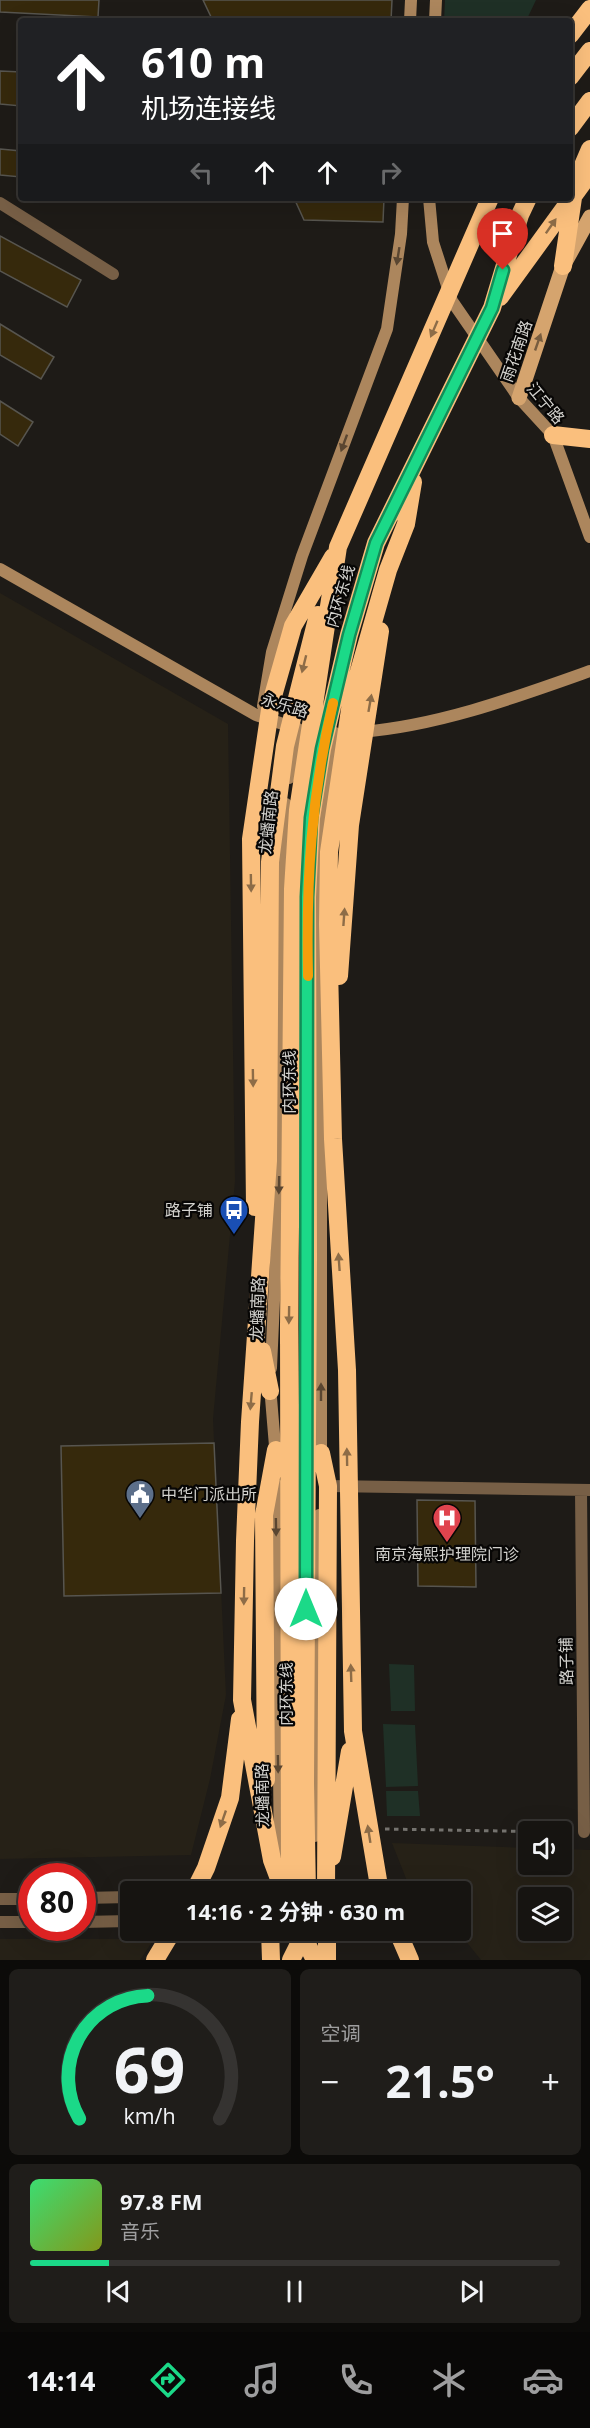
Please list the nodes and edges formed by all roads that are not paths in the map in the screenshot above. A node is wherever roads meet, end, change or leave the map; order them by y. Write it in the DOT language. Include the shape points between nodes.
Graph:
graph roads {
  1 [pos="411,0"];
  2 [pos="436,0"];
  3 [pos="590,9"];
  4 [pos="411,18"];
  5 [pos="435,18"];
  6 [pos="573,30"];
  7 [pos="590,51"];
  8 [pos="573,73"];
  9 [pos="590,100"];
  10 [pos="573,124"];
  11 [pos="590,149"];
  12 [pos="590,172"];
  13 [pos="573,196"];
  14 [pos="573,198"];
  15 [pos="403,201"];
  16 [pos="429,201"];
  17 [pos="489,201"];
  18 [pos="526,201"];
  19 [pos="569,201"];
  20 [pos="573,201"];
  21 [pos="0,203"];
  22 [pos="590,217"];
  23 [pos="563,266"];
  24 [pos="113,274"];
  25 [pos="492,308"];
  26 [pos="519,398"];
  27 [pos="553,435"];
  28 [pos="590,439"];
  29 [pos="416,465"];
  30 [pos="590,537"];
  31 [pos="338,547"];
  32 [pos="0,569"];
  33 [pos="388,570"];
  34 [pos="590,671"];
  35 [pos="298,729"];
  36 [pos="335,733"];
  37 [pos="251,839"];
  38 [pos="321,1064"];
  39 [pos="270,1391"];
  40 [pos="276,1450"];
  41 [pos="321,1453"];
  42 [pos="328,1486"];
  43 [pos="585,1490"];
  44 [pos="242,1700"];
  45 [pos="353,1731"];
  46 [pos="584,1832"];
  47 [pos="200,1881"];
  48 [pos="271,1881"];
  49 [pos="279,1881"];
  50 [pos="282,1881"];
  51 [pos="290,1881"];
  52 [pos="307,1881"];
  53 [pos="314,1881"];
  54 [pos="325,1881"];
  55 [pos="326,1881"];
  56 [pos="378,1881"];
  57 [pos="120,1897"];
  58 [pos="96,1898"];
  59 [pos="0,1899"];
  60 [pos="18,1899"];
  61 [pos="0,1922"];
  62 [pos="18,1922"];
  63 [pos="96,1922"];
  64 [pos="120,1922"];
  65 [pos="166,1941"];
  66 [pos="270,1941"];
  67 [pos="291,1941"];
  68 [pos="301,1941"];
  69 [pos="306,1941"];
  70 [pos="308,1941"];
  71 [pos="327,1941"];
  72 [pos="402,1941"];
  73 [pos="155,1960"];
  74 [pos="271,1960"];
  75 [pos="291,1960"];
  76 [pos="309,1960"];
  77 [pos="315,1960"];
  78 [pos="327,1960"];
  79 [pos="410,1960"];
  1 -- 4 [label="street"];
  2 -- 5 [label="street"];
  3 -- 6 [label="highway"];
  7 -- 8 [label="highway"];
  9 -- 10 [label="highway"];
  11 -- 14 [label="highway"];
  13 -- 12 [label="highway, one-way"];
  15 -- 37 [label="street, one-way" via="387,329 302,556 272,652 256,742"];
  16 -- 26 [label="street, 江宁路" via="433,242 452,300"];
  17 -- 31 [label="highway, 内环东线, one-way"];
  18 -- 25 [label="highway"];
  25 -- 19 [label="highway, one-way"];
  20 -- 23 [label="highway"];
  21 -- 24 [label="street"];
  22 -- 23 [label="main road, 雨花南路"];
  26 -- 23 [label="main road, 雨花南路, one-way"];
  25 -- 29 [label="highway, 内环东线"];
  26 -- 27 [label="street, 江宁路"];
  27 -- 28 [label="highway"];
  27 -- 30 [label="street, 江宁路"];
  29 -- 33 [label="highway" via="406,524"];
  29 -- 52 [label="highway, 内环东线" via="376,543 324,738 311,818 307,897"];
  31 -- 37 [label="highway" via="292,626 271,703"];
  31 -- 44 [label="highway, one-way" via="304,662 285,746 270,862 268,1161 250,1422"];
  31 -- 51 [label="highway, 内环东线, one-way" via="298,810 294,889 289,1326"];
  32 -- 35 [label="street, 永乐路" via="256,715"];
  38 -- 33 [label="highway, one-way" via="339,976 350,825"];
  45 -- 33 [label="highway, one-way" via="347,1370 333,1139 329,852 352,696"];
  34 -- 36 [label="street, 永乐路" via="445,716 387,730"];
  35 -- 36 [label="street, 永乐路"];
  35 -- 39 [label="street, 龙蟠南路, one-way" via="281,850 279,1188"];
  36 -- 38 [label="street" via="320,850 316,926"];
  37 -- 39 [label="highway, one-way" via="256,1322"];
  41 -- 38 [label="street, one-way"];
  39 -- 40 [label="street, 龙蟠南路"];
  40 -- 48 [label="highway" via="264,1515"];
  40 -- 50 [label="street, 龙蟠南路, one-way"];
  41 -- 42 [label="highway"];
  41 -- 53 [label="street"];
  42 -- 43 [label="street"];
  42 -- 55 [label="highway"];
  43 -- 46 [label="street, 路子铺"];
  44 -- 47 [label="highway, one-way" via="230,1798"];
  44 -- 49 [label="highway"];
  45 -- 54 [label="highway" via="337,1843"];
  56 -- 45 [label="highway, one-way"];
  57 -- 58 [label="street"];
  59 -- 60 [label="street"];
  61 -- 62 [label="street"];
  63 -- 64 [label="street"];
  65 -- 73 [label="highway"];
  66 -- 74 [label="highway"];
  67 -- 75 [label="highway"];
  68 -- 75 [label="highway"];
  69 -- 77 [label="highway"];
  70 -- 76 [label="highway"];
  71 -- 78 [label="highway"];
  72 -- 79 [label="highway"];
}
